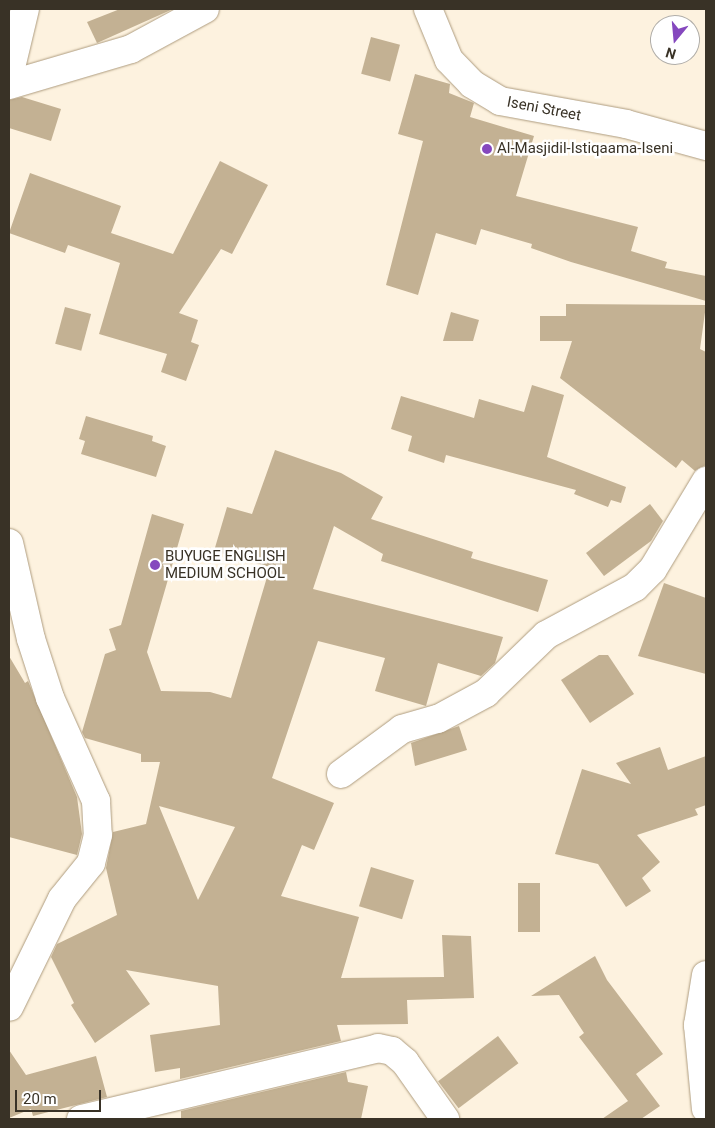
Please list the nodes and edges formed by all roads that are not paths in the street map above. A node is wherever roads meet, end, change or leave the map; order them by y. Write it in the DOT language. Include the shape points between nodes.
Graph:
graph roads {
  1 [pos="25,9"];
  2 [pos="205,9"];
  3 [pos="428,9"];
  4 [pos="9,76"];
  5 [pos="9,85"];
  6 [pos="706,146"];
  7 [pos="706,480"];
  8 [pos="9,543"];
  9 [pos="341,774"];
  10 [pos="706,975"];
  11 [pos="9,1007"];
  12 [pos="706,1109"];
  13 [pos="80,1119"];
  14 [pos="445,1119"];
  1 -- 4 [label="street"];
  2 -- 5 [label="street" via="130,49"];
  3 -- 6 [label="street, Iseni Street" via="449,60 472,84 500,101 626,124"];
  7 -- 9 [label="street" via="653,569 635,587 546,635 486,693 438,719 402,729"];
  8 -- 11 [label="street" via="45,681 96,801 98,835 91,863 62,899"];
  10 -- 12 [label="street" via="698,1025"];
  13 -- 14 [label="street" via="378,1048 392,1051 405,1062"];
}
